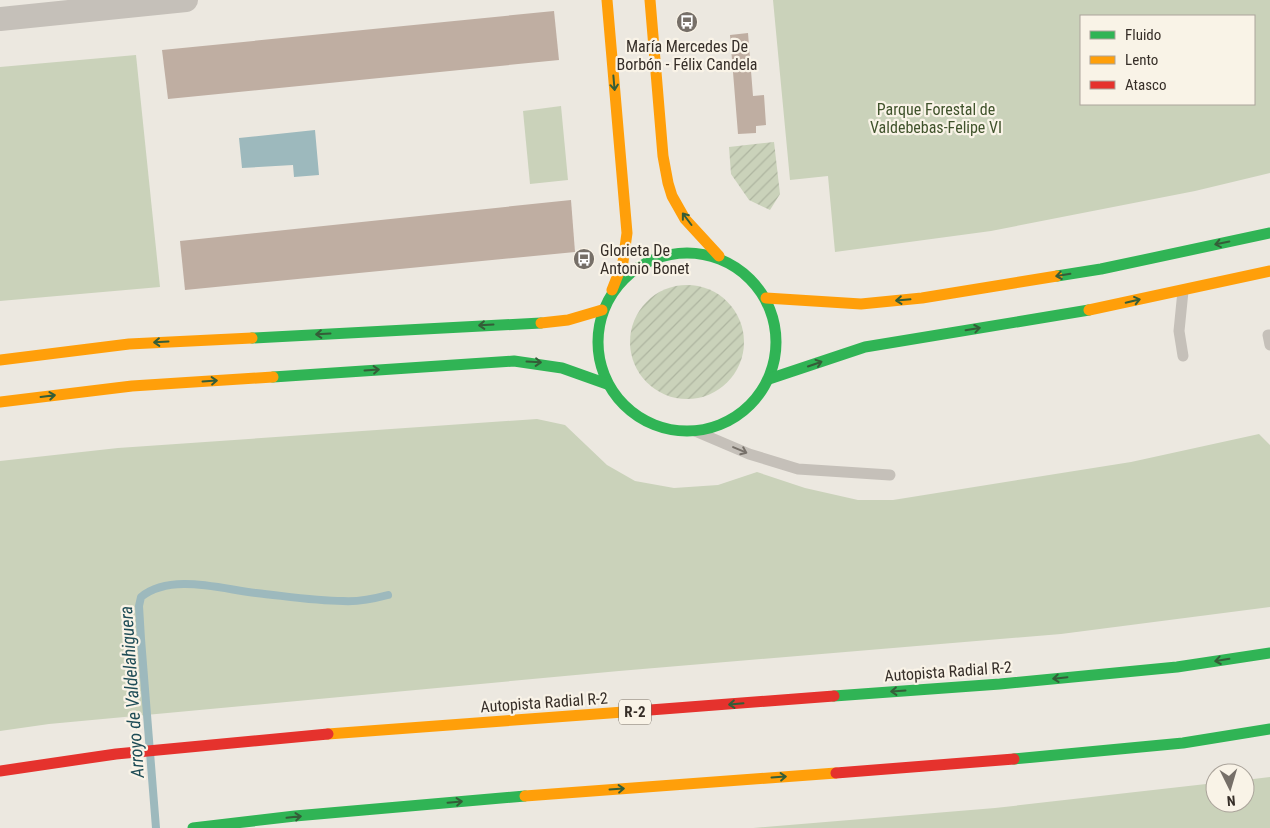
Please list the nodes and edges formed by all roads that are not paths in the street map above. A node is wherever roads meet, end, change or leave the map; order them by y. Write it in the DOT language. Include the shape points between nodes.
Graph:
graph roads {
  1 [pos="186,0"];
  2 [pos="606,0"];
  3 [pos="650,0"];
  4 [pos="95,4"];
  5 [pos="0,19"];
  6 [pos="1270,233"];
  7 [pos="719,256"];
  8 [pos="1270,271"];
  9 [pos="1183,290"];
  10 [pos="612,291"];
  11 [pos="766,298"];
  12 [pos="602,310"];
  13 [pos="1270,335"];
  14 [pos="1270,345"];
  15 [pos="1183,356"];
  16 [pos="0,360"];
  17 [pos="769,379"];
  18 [pos="607,384"];
  19 [pos="0,402"];
  20 [pos="695,431"];
  21 [pos="890,475"];
  22 [pos="1270,653"];
  23 [pos="1270,729"];
  24 [pos="0,771"];
  25 [pos="193,828"];
  1 -- 4 [label="street"];
  2 -- 10 [label="main road, one-way" via="627,242 623,266"];
  7 -- 3 [label="main road, one-way" via="685,218 668,183"];
  4 -- 5 [label="street"];
  6 -- 11 [label="main road, one-way" via="1100,269 922,298 861,304"];
  7 -- 10 [label="main road" via="686,252 656,259 632,272"];
  7 -- 11 [label="main road" via="749,276"];
  8 -- 9 [label="main road"];
  9 -- 15 [label="lane" via="1180,331"];
  17 -- 9 [label="main road, one-way" via="865,346 1108,307"];
  10 -- 12 [label="main road"];
  11 -- 17 [label="main road" via="776,324 776,352"];
  12 -- 16 [label="main road, one-way" via="562,322 129,344"];
  12 -- 18 [label="main road" via="597,334 598,360"];
  13 -- 14 [label="lane"];
  17 -- 20 [label="main road" via="741,414 721,425"];
  19 -- 18 [label="main road, one-way" via="132,386 514,361 544,362 581,372"];
  18 -- 20 [label="main road" via="622,405 644,420 669,430"];
  20 -- 21 [label="lane, one-way" via="749,454 798,469"];
  22 -- 24 [label="main road, Autopista Radial R-2 / R-2, one-way" via="1177,667 1000,684 348,732 116,754"];
  25 -- 23 [label="main road, one-way" via="554,793 967,764 1183,743"];
}
